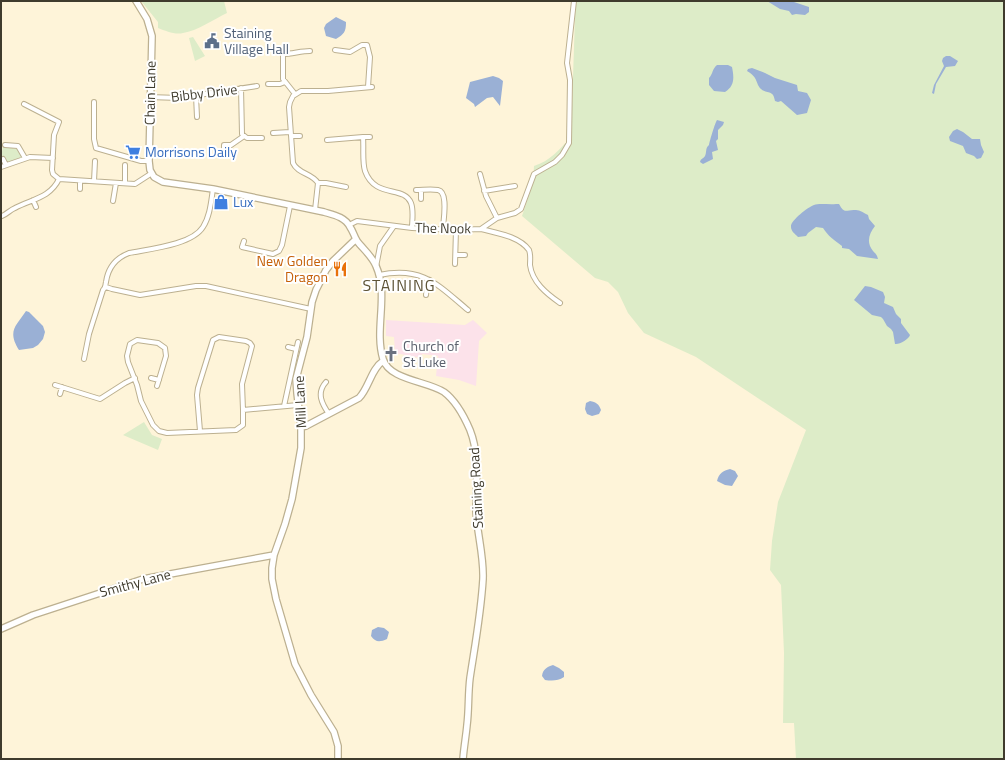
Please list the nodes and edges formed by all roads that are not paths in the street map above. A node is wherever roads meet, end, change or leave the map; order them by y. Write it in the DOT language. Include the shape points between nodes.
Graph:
graph roads {
  1 [pos="136,1"];
  2 [pos="574,1"];
  3 [pos="335,50"];
  4 [pos="310,51"];
  5 [pos="285,82"];
  6 [pos="268,84"];
  7 [pos="257,86"];
  8 [pos="241,88"];
  9 [pos="295,94"];
  10 [pos="196,96"];
  11 [pos="150,97"];
  12 [pos="94,102"];
  13 [pos="24,104"];
  14 [pos="197,117"];
  15 [pos="273,133"];
  16 [pos="290,134"];
  17 [pos="244,136"];
  18 [pos="300,136"];
  19 [pos="363,137"];
  20 [pos="370,137"];
  21 [pos="262,138"];
  22 [pos="327,140"];
  23 [pos="5,145"];
  24 [pos="224,152"];
  25 [pos="25,158"];
  26 [pos="53,158"];
  27 [pos="3,159"];
  28 [pos="95,161"];
  29 [pos="149,161"];
  30 [pos="6,165"];
  31 [pos="125,165"];
  32 [pos="1,168"];
  33 [pos="152,173"];
  34 [pos="480,174"];
  35 [pos="59,179"];
  36 [pos="80,181"];
  37 [pos="94,181"];
  38 [pos="116,183"];
  39 [pos="125,183"];
  40 [pos="318,183"];
  41 [pos="339,186"];
  42 [pos="516,186"];
  43 [pos="346,187"];
  44 [pos="80,189"];
  45 [pos="213,189"];
  46 [pos="416,190"];
  47 [pos="421,190"];
  48 [pos="338,191"];
  49 [pos="484,191"];
  50 [pos="421,199"];
  51 [pos="33,200"];
  52 [pos="113,201"];
  53 [pos="36,206"];
  54 [pos="290,206"];
  55 [pos="315,210"];
  56 [pos="2,216"];
  57 [pos="497,218"];
  58 [pos="349,225"];
  59 [pos="394,226"];
  60 [pos="412,228"];
  61 [pos="443,229"];
  62 [pos="481,229"];
  63 [pos="456,230"];
  64 [pos="356,239"];
  65 [pos="244,241"];
  66 [pos="456,255"];
  67 [pos="465,255"];
  68 [pos="455,264"];
  69 [pos="376,266"];
  70 [pos="379,275"];
  71 [pos="430,280"];
  72 [pos="106,287"];
  73 [pos="426,295"];
  74 [pos="560,303"];
  75 [pos="311,309"];
  76 [pos="468,310"];
  77 [pos="298,342"];
  78 [pos="288,347"];
  79 [pos="296,349"];
  80 [pos="84,359"];
  81 [pos="383,361"];
  82 [pos="135,378"];
  83 [pos="151,378"];
  84 [pos="159,380"];
  85 [pos="326,382"];
  86 [pos="55,385"];
  87 [pos="157,386"];
  88 [pos="62,387"];
  89 [pos="60,394"];
  90 [pos="298,405"];
  91 [pos="284,406"];
  92 [pos="243,410"];
  93 [pos="329,414"];
  94 [pos="301,427"];
  95 [pos="200,431"];
  96 [pos="274,555"];
  97 [pos="1,629"];
  98 [pos="338,759"];
  99 [pos="464,759"];
  1 -- 11 [label="street, Chain Lane" via="145,14 152,42"];
  2 -- 57 [label="street, The Nook" via="568,63 569,143 555,162 534,174 521,209"];
  3 -- 9 [label="street" via="350,52 362,45 367,46 370,57 370,87 328,91 304,90"];
  4 -- 5 [label="street" via="282,54"];
  5 -- 6 [label="street"];
  5 -- 9 [label="street"];
  7 -- 8 [label="street, Bibby Drive"];
  8 -- 10 [label="street, Bibby Drive"];
  8 -- 17 [label="street"];
  9 -- 16 [label="street" via="289,107"];
  10 -- 11 [label="street, Bibby Drive"];
  10 -- 14 [label="street"];
  11 -- 29 [label="street, Chain Lane"];
  12 -- 29 [label="street" via="96,148"];
  13 -- 26 [label="street" via="62,123 55,132"];
  15 -- 16 [label="street"];
  16 -- 18 [label="street"];
  16 -- 40 [label="street" via="294,166"];
  17 -- 21 [label="street"];
  17 -- 24 [label="street" via="230,145 224,145"];
  19 -- 20 [label="street"];
  19 -- 22 [label="street"];
  19 -- 60 [label="street" via="366,172 380,188 400,193 408,199 412,209"];
  23 -- 25 [label="street" via="18,146"];
  25 -- 26 [label="street"];
  25 -- 30 [label="street"];
  26 -- 35 [label="street" via="53,174"];
  27 -- 30 [label="street"];
  28 -- 37 [label="street"];
  29 -- 33 [label="street, Chain Lane"];
  30 -- 32 [label="street"];
  31 -- 39 [label="street"];
  33 -- 39 [label="street" via="135,184"];
  33 -- 45 [label="street" via="163,182"];
  34 -- 49 [label="street"];
  35 -- 36 [label="street"];
  35 -- 51 [label="street" via="52,191"];
  36 -- 37 [label="street"];
  36 -- 44 [label="street"];
  37 -- 38 [label="street"];
  38 -- 39 [label="street"];
  38 -- 52 [label="street"];
  40 -- 41 [label="street"];
  40 -- 55 [label="street"];
  41 -- 43 [label="street"];
  41 -- 48 [label="street"];
  42 -- 49 [label="street"];
  45 -- 54 [label="street"];
  45 -- 72 [label="street" via="207,219 199,232 182,242 124,255 109,270"];
  46 -- 47 [label="street"];
  47 -- 50 [label="street"];
  47 -- 61 [label="street" via="439,190 444,195"];
  49 -- 57 [label="street"];
  51 -- 53 [label="street"];
  51 -- 56 [label="street"];
  54 -- 55 [label="street"];
  54 -- 65 [label="street" via="280,251 273,254 242,247"];
  55 -- 58 [label="street" via="338,216"];
  57 -- 62 [label="street, The Nook"];
  58 -- 59 [label="street, The Nook" via="358,221"];
  58 -- 64 [label="street"];
  59 -- 60 [label="street, The Nook"];
  59 -- 69 [label="street" via="380,246"];
  60 -- 61 [label="street, The Nook"];
  61 -- 63 [label="street, The Nook"];
  62 -- 63 [label="street, The Nook"];
  62 -- 74 [label="street" via="511,238 530,251 531,270 537,282"];
  63 -- 66 [label="street"];
  64 -- 69 [label="street"];
  64 -- 75 [label="street, Mill Lane" via="326,270 316,290"];
  66 -- 67 [label="street"];
  66 -- 68 [label="street"];
  69 -- 70 [label="street"];
  70 -- 71 [label="street" via="409,272"];
  70 -- 81 [label="street"];
  71 -- 73 [label="street"];
  71 -- 76 [label="street"];
  72 -- 75 [label="street" via="140,296 206,286"];
  72 -- 80 [label="street"];
  75 -- 90 [label="street, Mill Lane" via="307,337 297,371"];
  77 -- 79 [label="street"];
  78 -- 79 [label="street"];
  79 -- 91 [label="street"];
  81 -- 93 [label="street" via="362,395"];
  81 -- 99 [label="street, Staining Road" via="399,375 433,386 448,396 462,414 474,443 476,513 483,578"];
  82 -- 84 [label="street" via="127,356 130,344 139,340 158,343 165,348 166,356"];
  82 -- 88 [label="street" via="100,399"];
  82 -- 95 [label="street" via="141,401 155,428 166,433"];
  83 -- 84 [label="street"];
  84 -- 87 [label="street"];
  85 -- 93 [label="street" via="321,397"];
  86 -- 88 [label="street"];
  88 -- 89 [label="street"];
  90 -- 91 [label="street"];
  90 -- 94 [label="street, Mill Lane"];
  91 -- 92 [label="street"];
  92 -- 95 [label="street" via="243,425 239,429"];
  92 -- 95 [label="street" via="242,384 252,346 246,341 215,338 198,388"];
  93 -- 94 [label="street"];
  94 -- 96 [label="street, Mill Lane" via="301,448 293,494"];
  96 -- 97 [label="street, Smithy Lane" via="143,579 32,615"];
  96 -- 98 [label="street, Mill Lane" via="273,584 295,664 334,732"];
}
